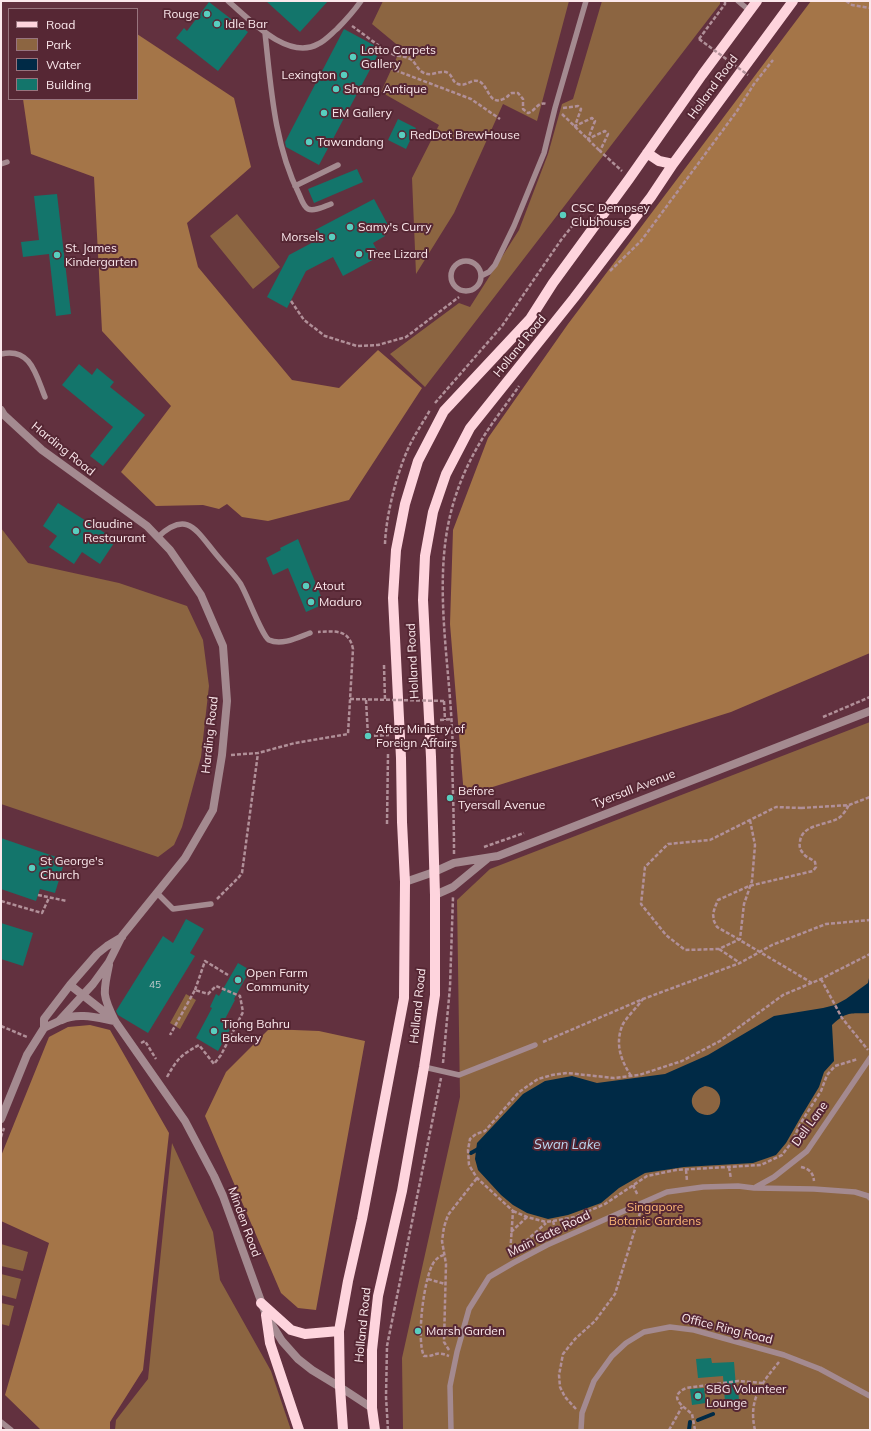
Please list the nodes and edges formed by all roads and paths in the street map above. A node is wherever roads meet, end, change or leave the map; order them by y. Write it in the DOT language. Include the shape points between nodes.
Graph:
graph roads {
  1 [pos="228,1"];
  2 [pos="362,1"];
  3 [pos="586,1"];
  4 [pos="725,1"];
  5 [pos="738,1"];
  6 [pos="757,1"];
  7 [pos="793,1"];
  8 [pos="846,1"];
  9 [pos="870,8"];
  10 [pos="750,11"];
  11 [pos="345,21"];
  12 [pos="265,33"];
  13 [pos="774,60"];
  14 [pos="384,66"];
  15 [pos="748,75"];
  16 [pos="556,108"];
  17 [pos="500,119"];
  18 [pos="575,126"];
  19 [pos="588,139"];
  20 [pos="600,151"];
  21 [pos="647,153"];
  22 [pos="673,164"];
  23 [pos="338,165"];
  24 [pos="629,179"];
  25 [pos="295,186"];
  26 [pos="331,204"];
  27 [pos="586,209"];
  28 [pos="609,272"];
  29 [pos="481,276"];
  30 [pos="459,297"];
  31 [pos="291,301"];
  32 [pos="1,354"];
  33 [pos="523,382"];
  34 [pos="45,397"];
  35 [pos="1,410"];
  36 [pos="158,537"];
  37 [pos="384,548"];
  38 [pos="310,632"];
  39 [pos="384,663"];
  40 [pos="350,700"];
  41 [pos="366,700"];
  42 [pos="385,700"];
  43 [pos="870,711"];
  44 [pos="452,719"];
  45 [pos="400,734"];
  46 [pos="388,735"];
  47 [pos="388,742"];
  48 [pos="388,750"];
  49 [pos="258,753"];
  50 [pos="222,755"];
  51 [pos="870,797"];
  52 [pos="849,806"];
  53 [pos="750,820"];
  54 [pos="387,824"];
  55 [pos="488,858"];
  56 [pos="454,863"];
  57 [pos="434,872"];
  58 [pos="405,882"];
  59 [pos="453,887"];
  60 [pos="157,892"];
  61 [pos="38,895"];
  62 [pos="435,895"];
  63 [pos="49,898"];
  64 [pos="1,901"];
  65 [pos="66,901"];
  66 [pos="211,904"];
  67 [pos="870,920"];
  68 [pos="122,936"];
  69 [pos="719,950"];
  70 [pos="760,952"];
  71 [pos="870,954"];
  72 [pos="109,962"];
  73 [pos="740,963"];
  74 [pos="228,975"];
  75 [pos="821,979"];
  76 [pos="812,983"];
  77 [pos="70,985"];
  78 [pos="195,990"];
  79 [pos="84,995"];
  80 [pos="643,999"];
  81 [pos="59,1021"];
  82 [pos="116,1021"];
  83 [pos="1,1026"];
  84 [pos="44,1028"];
  85 [pos="170,1035"];
  86 [pos="31,1040"];
  87 [pos="535,1045"];
  88 [pos="134,1048"];
  89 [pos="870,1052"];
  90 [pos="863,1058"];
  91 [pos="870,1058"];
  92 [pos="160,1065"];
  93 [pos="424,1067"];
  94 [pos="163,1071"];
  95 [pos="442,1071"];
  96 [pos="631,1076"];
  97 [pos="167,1077"];
  98 [pos="171,1083"];
  99 [pos="4,1121"];
  100 [pos="1,1137"];
  101 [pos="793,1163"];
  102 [pos="477,1178"];
  103 [pos="754,1188"];
  104 [pos="814,1189"];
  105 [pos="870,1198"];
  106 [pos="643,1204"];
  107 [pos="513,1211"];
  108 [pos="527,1218"];
  109 [pos="546,1222"];
  110 [pos="511,1232"];
  111 [pos="444,1255"];
  112 [pos="428,1279"];
  113 [pos="445,1284"];
  114 [pos="261,1303"];
  115 [pos="266,1315"];
  116 [pos="339,1331"];
  117 [pos="784,1355"];
  118 [pos="456,1358"];
  119 [pos="762,1383"];
  120 [pos="340,1387"];
  121 [pos="870,1396"];
  122 [pos="682,1407"];
  123 [pos="372,1408"];
  124 [pos="582,1413"];
  125 [pos="1,1422"];
  126 [pos="11,1430"];
  127 [pos="299,1430"];
  128 [pos="343,1430"];
  129 [pos="375,1430"];
  130 [pos="388,1430"];
  131 [pos="451,1430"];
  132 [pos="581,1430"];
  133 [pos="669,1430"];
  134 [pos="695,1430"];
  135 [pos="755,1430"];
  1 -- 12 [label="lane"];
  2 -- 11 [label="lane"];
  3 -- 16 [label="lane"];
  4 -- 15 [label="path, bridge" via="699,39"];
  5 -- 10 [label="lane"];
  6 -- 10 [label="main road, Holland Road"];
  7 -- 22 [label="main road, Holland Road"];
  8 -- 9 [label="path" via="852,5"];
  10 -- 21 [label="main road, Holland Road"];
  11 -- 12 [label="lane" via="317,45 303,48 285,45"];
  11 -- 16 [label="path" via="393,54 410,59 424,73 429,75 445,72 459,84 479,81 489,96 496,100 518,93 523,99 522,109 528,113 543,103"];
  12 -- 25 [label="lane" via="280,142"];
  13 -- 28 [label="path" via="641,241"];
  14 -- 17 [label="path" via="471,99"];
  16 -- 18 [label="path"];
  16 -- 18 [label="path" via="578,106 581,109"];
  16 -- 29 [label="lane" via="544,153 514,226 494,265 489,272"];
  18 -- 19 [label="path"];
  18 -- 19 [label="path" via="592,118 595,121"];
  19 -- 20 [label="path"];
  19 -- 20 [label="path" via="605,131 608,134"];
  20 -- 24 [label="path"];
  21 -- 22 [label="main road" via="653,158"];
  21 -- 24 [label="main road, Holland Road"];
  22 -- 57 [label="main road, Holland Road" via="574,298 470,428 446,474 433,512 426,549 423,600"];
  23 -- 25 [label="lane"];
  24 -- 45 [label="main road, Holland Road" via="553,282 530,319 444,411 418,461 404,504 396,550 393,598"];
  25 -- 26 [label="lane" via="308,209"];
  27 -- 37 [label="path" via="561,240 502,326 438,398 413,438 397,479"];
  29 -- 29 [label="lane" via="475,288 463,291 453,284 451,271 459,262 465,260 477,265"];
  30 -- 31 [label="path" via="406,336 378,345 357,346 325,336 304,320"];
  32 -- 34 [label="lane" via="20,354 30,362"];
  33 -- 44 [label="path" via="481,440 458,488 450,516 445,546 444,639"];
  35 -- 36 [label="street, Harding Road" via="42,450 147,526"];
  36 -- 38 [label="lane" via="170,527 178,525 186,525 197,530 240,583 268,639 276,642 289,640"];
  36 -- 50 [label="street, Harding Road" via="201,595 224,646 227,701"];
  38 -- 40 [label="path" via="336,631 350,639 353,649"];
  39 -- 42 [label="path"];
  40 -- 41 [label="path, bridge"];
  40 -- 49 [label="path" via="348,734 295,743"];
  41 -- 42 [label="path, bridge"];
  41 -- 46 [label="path" via="368,736"];
  42 -- 44 [label="path, bridge" via="444,701 445,720"];
  43 -- 55 [label="street, Tyersall Avenue"];
  44 -- 56 [label="path"];
  45 -- 46 [label="path"];
  45 -- 58 [label="main road, Holland Road"];
  46 -- 47 [label="path"];
  48 -- 54 [label="path"];
  49 -- 50 [label="path"];
  49 -- 66 [label="path" via="242,873"];
  50 -- 60 [label="street, Harding Road" via="213,810 185,858"];
  51 -- 52 [label="path"];
  52 -- 53 [label="path, bridge" via="776,807"];
  52 -- 70 [label="path" via="839,819 807,829 803,833 799,844 804,855 815,862 816,867 813,871 749,886 718,900 713,914 717,927"];
  53 -- 69 [label="path, bridge" via="756,845 752,881 744,904 740,938"];
  53 -- 69 [label="path, bridge" via="710,840 668,844 645,868 641,904 666,935 685,950"];
  55 -- 56 [label="street, Tyersall Avenue"];
  55 -- 59 [label="street"];
  56 -- 57 [label="street, Tyersall Avenue"];
  57 -- 58 [label="street, Tyersall Avenue"];
  57 -- 62 [label="main road, Holland Road"];
  58 -- 116 [label="main road, Holland Road" via="404,998"];
  59 -- 62 [label="street"];
  59 -- 95 [label="path" via="450,986"];
  60 -- 66 [label="lane" via="173,909"];
  60 -- 68 [label="street, Harding Road"];
  61 -- 63 [label="path"];
  62 -- 93 [label="main road, Holland Road" via="435,995"];
  63 -- 64 [label="path" via="42,914"];
  63 -- 65 [label="path"];
  67 -- 70 [label="path" via="826,924"];
  68 -- 72 [label="street, Harding Road"];
  68 -- 77 [label="street, Harding Road" via="97,954"];
  69 -- 73 [label="path"];
  70 -- 73 [label="path"];
  70 -- 76 [label="path"];
  71 -- 75 [label="path"];
  72 -- 79 [label="street, Harding Road"];
  72 -- 82 [label="street, Minden Road" via="104,995"];
  73 -- 80 [label="path"];
  74 -- 78 [label="path" via="205,961"];
  75 -- 76 [label="path"];
  75 -- 89 [label="path" via="842,1018"];
  76 -- 96 [label="path" via="783,995 720,1041 682,1061"];
  77 -- 79 [label="street, Minden Road"];
  77 -- 84 [label="street, Harding Road" via="44,1019"];
  78 -- 85 [label="path"];
  78 -- 97 [label="path" via="208,994 216,986 240,996 243,1012 214,1064 199,1045 178,1059"];
  79 -- 81 [label="street, Harding Road"];
  79 -- 82 [label="street, Minden Road"];
  80 -- 87 [label="path"];
  80 -- 96 [label="path" via="622,1025 618,1044 622,1062"];
  81 -- 82 [label="street" via="68,1016 91,1016"];
  81 -- 84 [label="street"];
  82 -- 88 [label="street, Minden Road"];
  83 -- 86 [label="path"];
  84 -- 99 [label="street, Harding Road" via="27,1055"];
  87 -- 95 [label="lane" via="459,1075"];
  88 -- 92 [label="path" via="145,1041"];
  88 -- 114 [label="street, Minden Road" via="185,1121 214,1176"];
  90 -- 109 [label="path" via="835,1066 827,1075 821,1091 782,1155 761,1165 676,1170 646,1176 605,1204 575,1217"];
  91 -- 101 [label="lane, Dell Lane" via="807,1151"];
  93 -- 95 [label="lane"];
  93 -- 123 [label="main road, Holland Road" via="402,1191 378,1296 372,1350"];
  94 -- 97 [label="path"];
  95 -- 130 [label="path" via="387,1346"];
  96 -- 102 [label="path" via="614,1078 567,1073 538,1079 519,1092 485,1131 470,1139 469,1165"];
  97 -- 98 [label="path"];
  99 -- 100 [label="path"];
  101 -- 103 [label="lane, Dell Lane"];
  101 -- 104 [label="path" via="807,1168 812,1173"];
  102 -- 107 [label="path"];
  102 -- 111 [label="path" via="448,1215 442,1241"];
  103 -- 104 [label="lane, Main Gate Road"];
  103 -- 106 [label="lane, Main Gate Road" via="704,1187 667,1192"];
  104 -- 105 [label="lane, Main Gate Road" via="854,1192"];
  106 -- 118 [label="lane, Main Gate Road" via="547,1245 489,1277 469,1309"];
  106 -- 124 [label="path" via="616,1294 595,1322 575,1338 563,1354 559,1375 560,1387 572,1406"];
  107 -- 108 [label="path"];
  107 -- 110 [label="path"];
  108 -- 109 [label="path"];
  108 -- 110 [label="path"];
  109 -- 110 [label="path" via="515,1251 511,1258"];
  111 -- 112 [label="path" via="434,1262"];
  111 -- 113 [label="path"];
  112 -- 113 [label="path"];
  112 -- 118 [label="path" via="421,1318 422,1351 424,1356 437,1352"];
  113 -- 118 [label="path" via="444,1342"];
  114 -- 115 [label="street, Minden Road"];
  114 -- 116 [label="main road" via="291,1330 306,1334"];
  115 -- 120 [label="street, Minden Road" via="282,1341 298,1359"];
  115 -- 127 [label="main road" via="270,1343"];
  116 -- 120 [label="main road, Holland Road"];
  117 -- 119 [label="path"];
  117 -- 121 [label="lane, Office Ring Road" via="820,1369"];
  117 -- 124 [label="lane, Office Ring Road" via="694,1330 670,1326 644,1332 612,1356 594,1381"];
  118 -- 131 [label="lane, Main Gate Road" via="450,1386"];
  119 -- 122 [label="path" via="738,1381 686,1388 678,1394 678,1401"];
  119 -- 135 [label="path" via="754,1405"];
  120 -- 123 [label="street, Minden Road"];
  120 -- 128 [label="main road, Holland Road"];
  122 -- 133 [label="path"];
  122 -- 134 [label="path" via="692,1414"];
  123 -- 129 [label="main road, Holland Road"];
  124 -- 132 [label="lane, Office Ring Road"];
  125 -- 126 [label="lane"];
}
